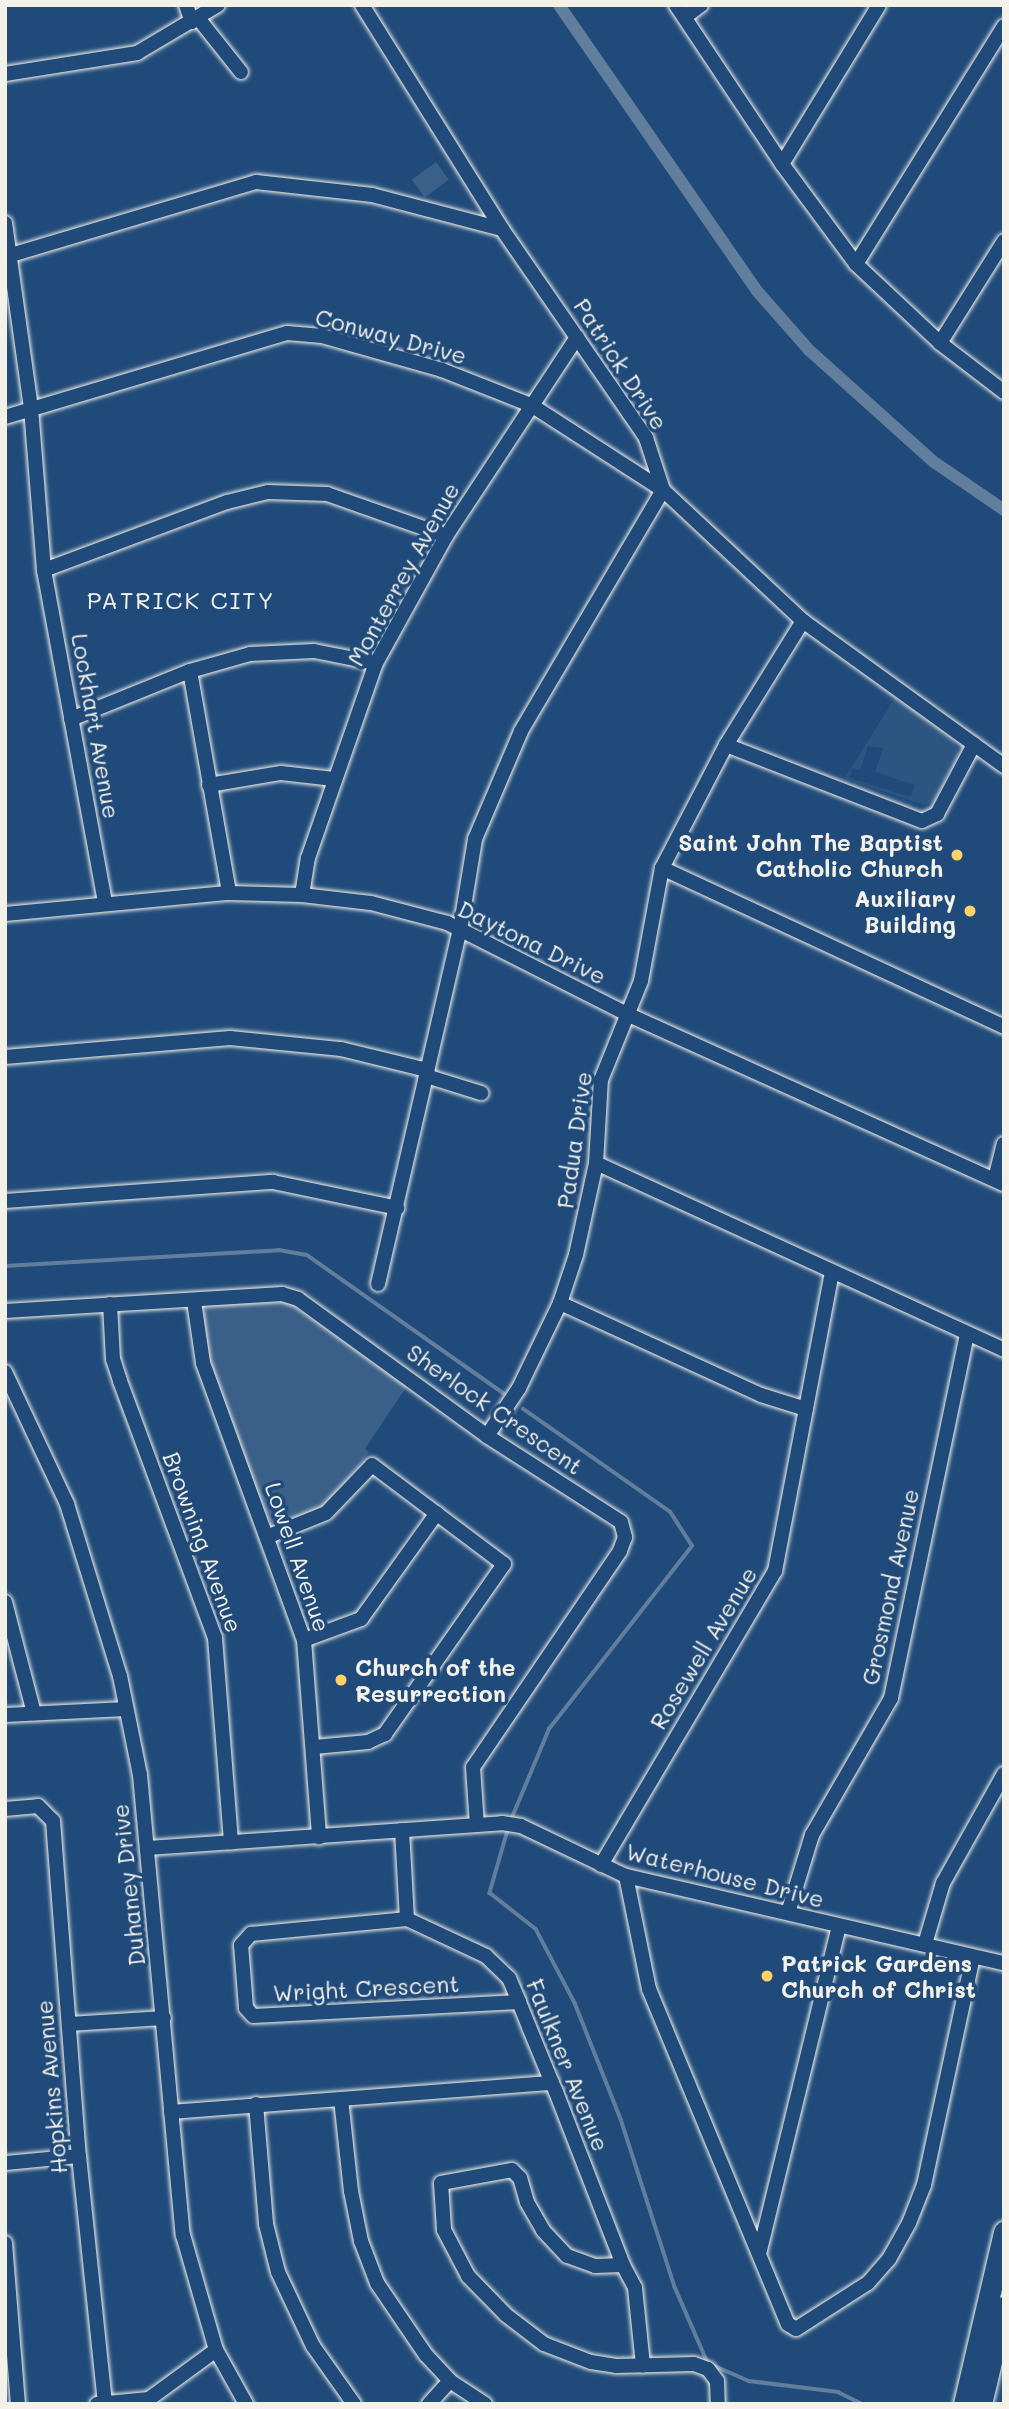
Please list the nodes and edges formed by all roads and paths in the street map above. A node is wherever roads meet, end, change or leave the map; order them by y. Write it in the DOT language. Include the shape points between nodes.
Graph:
graph roads {
  1 [pos="186,5"];
  2 [pos="218,5"];
  3 [pos="362,5"];
  4 [pos="701,5"];
  5 [pos="879,5"];
  6 [pos="680,11"];
  7 [pos="195,20"];
  8 [pos="1004,26"];
  9 [pos="241,72"];
  10 [pos="5,74"];
  11 [pos="782,164"];
  12 [pos="5,223"];
  13 [pos="502,229"];
  14 [pos="1004,241"];
  15 [pos="11,256"];
  16 [pos="856,264"];
  17 [pos="577,337"];
  18 [pos="940,344"];
  19 [pos="1004,392"];
  20 [pos="531,405"];
  21 [pos="31,408"];
  22 [pos="5,417"];
  23 [pos="663,490"];
  24 [pos="446,536"];
  25 [pos="44,570"];
  26 [pos="803,621"];
  27 [pos="376,663"];
  28 [pos="190,671"];
  29 [pos="71,719"];
  30 [pos="974,744"];
  31 [pos="726,745"];
  32 [pos="1004,766"];
  33 [pos="334,779"];
  34 [pos="209,785"];
  35 [pos="662,868"];
  36 [pos="229,893"];
  37 [pos="302,895"];
  38 [pos="105,903"];
  39 [pos="5,914"];
  40 [pos="460,930"];
  41 [pos="629,1015"];
  42 [pos="1004,1027"];
  43 [pos="5,1057"];
  44 [pos="426,1073"];
  45 [pos="481,1093"];
  46 [pos="1004,1144"];
  47 [pos="596,1163"];
  48 [pos="999,1181"];
  49 [pos="5,1201"];
  50 [pos="397,1208"];
  51 [pos="832,1272"];
  52 [pos="378,1284"];
  53 [pos="194,1301"];
  54 [pos="560,1303"];
  55 [pos="110,1304"];
  56 [pos="5,1311"];
  57 [pos="967,1334"];
  58 [pos="1004,1350"];
  59 [pos="5,1372"];
  60 [pos="806,1409"];
  61 [pos="487,1436"];
  62 [pos="437,1513"];
  63 [pos="269,1535"];
  64 [pos="5,1602"];
  65 [pos="9,1625"];
  66 [pos="304,1640"];
  67 [pos="126,1709"];
  68 [pos="34,1713"];
  69 [pos="5,1715"];
  70 [pos="314,1747"];
  71 [pos="1004,1774"];
  72 [pos="5,1809"];
  73 [pos="477,1825"];
  74 [pos="402,1830"];
  75 [pos="320,1837"];
  76 [pos="231,1842"];
  77 [pos="148,1848"];
  78 [pos="601,1865"];
  79 [pos="625,1877"];
  80 [pos="788,1913"];
  81 [pos="407,1919"];
  82 [pos="839,1927"];
  83 [pos="925,1944"];
  84 [pos="973,1957"];
  85 [pos="1004,1964"];
  86 [pos="519,2003"];
  87 [pos="164,2018"];
  88 [pos="69,2024"];
  89 [pos="551,2083"];
  90 [pos="341,2099"];
  91 [pos="256,2104"];
  92 [pos="171,2112"];
  93 [pos="79,2156"];
  94 [pos="5,2163"];
  95 [pos="1004,2232"];
  96 [pos="5,2243"];
  97 [pos="760,2250"];
  98 [pos="624,2266"];
  99 [pos="1004,2307"];
  100 [pos="216,2350"];
  101 [pos="643,2366"];
  102 [pos="450,2382"];
  103 [pos="104,2403"];
  104 [pos="18,2404"];
  105 [pos="95,2404"];
  106 [pos="246,2404"];
  107 [pos="354,2404"];
  108 [pos="429,2404"];
  109 [pos="485,2404"];
  110 [pos="718,2404"];
  111 [pos="964,2404"];
  112 [pos="981,2404"];
  1 -- 7 [label="street"];
  2 -- 7 [label="street"];
  3 -- 13 [label="street, Patrick Drive"];
  4 -- 6 [label="street"];
  5 -- 11 [label="street"];
  6 -- 11 [label="street"];
  7 -- 9 [label="street"];
  7 -- 10 [label="street" via="138,52"];
  8 -- 16 [label="street"];
  11 -- 16 [label="street"];
  12 -- 15 [label="street, Lockhart Avenue"];
  13 -- 15 [label="street" via="372,195 256,182"];
  13 -- 17 [label="street, Patrick Drive"];
  14 -- 18 [label="street"];
  15 -- 21 [label="street, Lockhart Avenue"];
  16 -- 18 [label="street"];
  17 -- 20 [label="street, Monterrey Avenue"];
  17 -- 23 [label="street, Patrick Drive" via="646,438"];
  18 -- 19 [label="street"];
  20 -- 21 [label="street, Conway Drive" via="442,370 322,336 287,333"];
  20 -- 23 [label="street, Conway Drive"];
  20 -- 24 [label="street, Monterrey Avenue"];
  21 -- 22 [label="street, Conway Drive"];
  21 -- 25 [label="street, Lockhart Avenue"];
  23 -- 26 [label="street, Patrick Drive"];
  23 -- 40 [label="street" via="521,730 475,839"];
  24 -- 25 [label="street" via="327,494 268,492 227,502"];
  24 -- 27 [label="street, Monterrey Avenue"];
  25 -- 29 [label="street, Lockhart Avenue"];
  26 -- 30 [label="street, Patrick Drive"];
  26 -- 31 [label="street, Padua Drive"];
  27 -- 28 [label="street" via="314,651 250,654"];
  27 -- 33 [label="street, Monterrey Avenue"];
  28 -- 29 [label="street"];
  28 -- 34 [label="street"];
  29 -- 38 [label="street, Lockhart Avenue"];
  30 -- 31 [label="street" via="937,814 922,821"];
  30 -- 32 [label="street, Patrick Drive"];
  31 -- 35 [label="street, Padua Drive"];
  33 -- 34 [label="street" via="281,773"];
  33 -- 37 [label="street, Monterrey Avenue" via="308,858"];
  34 -- 36 [label="street"];
  35 -- 41 [label="street, Padua Drive" via="649,950"];
  35 -- 42 [label="street"];
  36 -- 37 [label="street, Daytona Drive"];
  36 -- 38 [label="street, Daytona Drive"];
  37 -- 40 [label="street, Daytona Drive" via="371,903"];
  38 -- 39 [label="street, Daytona Drive"];
  40 -- 41 [label="street, Daytona Drive"];
  40 -- 44 [label="street"];
  41 -- 47 [label="street, Padua Drive" via="601,1080"];
  41 -- 48 [label="street, Daytona Drive"];
  43 -- 44 [label="street" via="230,1038 341,1049"];
  44 -- 45 [label="street"];
  44 -- 50 [label="street"];
  46 -- 48 [label="street"];
  47 -- 51 [label="street"];
  47 -- 54 [label="street, Padua Drive" via="587,1216"];
  49 -- 50 [label="street" via="273,1182"];
  50 -- 52 [label="street"];
  51 -- 57 [label="street"];
  51 -- 60 [label="street, Rosewell Avenue"];
  53 -- 55 [label="street, Sherlock Crescent"];
  53 -- 61 [label="street, Sherlock Crescent" via="282,1294 298,1300"];
  53 -- 63 [label="street, Lowell Avenue" via="203,1363"];
  54 -- 60 [label="street" via="761,1395"];
  54 -- 61 [label="street, Padua Drive" via="519,1388"];
  55 -- 56 [label="street, Sherlock Crescent"];
  55 -- 76 [label="street, Browning Avenue" via="113,1359 215,1638"];
  57 -- 58 [label="street"];
  57 -- 80 [label="street, Grosmond Avenue" via="891,1698 812,1835"];
  59 -- 67 [label="street, Duhaney Drive" via="67,1504 93,1577"];
  60 -- 78 [label="street, Rosewell Avenue" via="775,1571"];
  61 -- 73 [label="street, Sherlock Crescent" via="621,1522 625,1536 620,1551 473,1767"];
  62 -- 63 [label="street" via="372,1465 326,1513"];
  62 -- 66 [label="street" via="360,1619"];
  62 -- 70 [label="street" via="502,1561 503,1568 385,1734 369,1742"];
  63 -- 66 [label="street, Lowell Avenue"];
  64 -- 65 [label="street"];
  65 -- 68 [label="street"];
  66 -- 70 [label="street, Lowell Avenue"];
  67 -- 68 [label="street"];
  67 -- 77 [label="street, Duhaney Drive" via="140,1775"];
  68 -- 69 [label="street"];
  70 -- 75 [label="street, Lowell Avenue"];
  71 -- 83 [label="street" via="943,1883"];
  72 -- 88 [label="street, Hopkins Avenue" via="38,1806 53,1821"];
  73 -- 74 [label="street, Waterhouse Drive"];
  73 -- 78 [label="street, Waterhouse Drive" via="521,1826"];
  74 -- 75 [label="street, Waterhouse Drive"];
  74 -- 81 [label="street"];
  75 -- 76 [label="street, Waterhouse Drive"];
  76 -- 77 [label="street, Waterhouse Drive"];
  77 -- 87 [label="street, Duhaney Drive"];
  78 -- 79 [label="street, Waterhouse Drive"];
  79 -- 80 [label="street, Waterhouse Drive"];
  79 -- 97 [label="street" via="649,1989"];
  80 -- 82 [label="street, Waterhouse Drive"];
  81 -- 86 [label="street, Faulkner Avenue" via="486,1956 509,1978"];
  81 -- 86 [label="street, Wright Crescent" via="247,1936 241,1948 246,2010 257,2016"];
  82 -- 83 [label="street, Waterhouse Drive"];
  82 -- 97 [label="street"];
  83 -- 84 [label="street, Waterhouse Drive"];
  84 -- 85 [label="street, Waterhouse Drive"];
  84 -- 97 [label="street" via="924,2185 889,2259 868,2283 792,2328"];
  86 -- 89 [label="street, Faulkner Avenue"];
  87 -- 88 [label="street"];
  87 -- 92 [label="street, Duhaney Drive"];
  88 -- 93 [label="street, Hopkins Avenue"];
  89 -- 90 [label="street"];
  89 -- 98 [label="street, Faulkner Avenue"];
  90 -- 91 [label="street"];
  90 -- 102 [label="street" via="361,2241 377,2283 401,2323"];
  91 -- 92 [label="street"];
  91 -- 107 [label="street" via="266,2224 278,2272 295,2314"];
  92 -- 100 [label="street, Duhaney Drive" via="183,2235"];
  93 -- 94 [label="street"];
  93 -- 103 [label="street, Hopkins Avenue"];
  95 -- 111 [label="highway"];
  96 -- 104 [label="street"];
  98 -- 101 [label="street, Faulkner Avenue" via="635,2288"];
  98 -- 101 [label="street" via="595,2266 567,2256 538,2221 517,2173 441,2183 443,2230 468,2276 506,2315 544,2344 590,2362"];
  99 -- 112 [label="highway"];
  100 -- 103 [label="street" via="149,2399"];
  100 -- 106 [label="street, Duhaney Drive"];
  101 -- 110 [label="street" via="694,2364 708,2369 717,2381"];
  102 -- 108 [label="street"];
  102 -- 109 [label="street"];
  103 -- 105 [label="street"];
}
